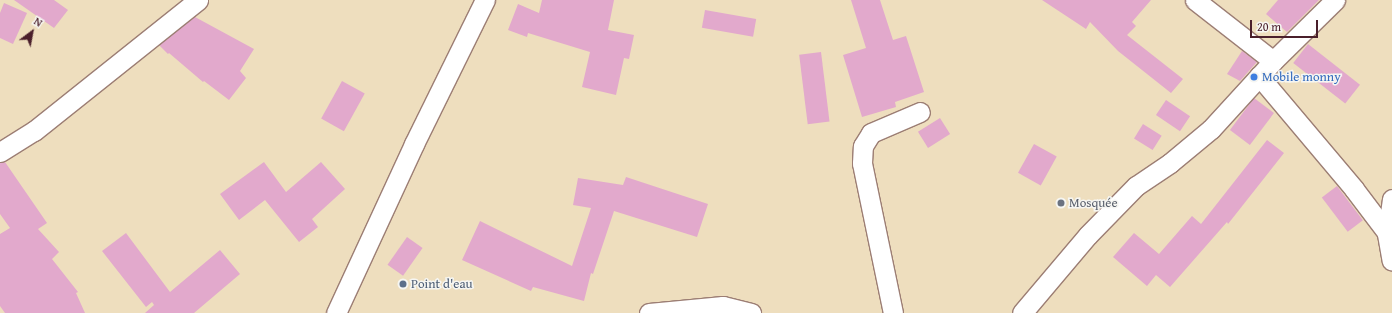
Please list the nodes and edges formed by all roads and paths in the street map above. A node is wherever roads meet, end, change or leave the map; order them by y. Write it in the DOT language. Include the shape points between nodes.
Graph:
graph roads {
  1 [pos="198,0"];
  2 [pos="485,0"];
  3 [pos="1195,0"];
  4 [pos="1335,0"];
  5 [pos="1272,61"];
  6 [pos="1259,76"];
  7 [pos="920,112"];
  8 [pos="0,152"];
  9 [pos="1392,199"];
  10 [pos="1389,236"];
  11 [pos="1392,261"];
  12 [pos="336,313"];
  13 [pos="648,313"];
  14 [pos="751,313"];
  15 [pos="893,313"];
  16 [pos="1022,313"];
  1 -- 8 [label="street" via="34,131"];
  2 -- 12 [label="street" via="414,144"];
  3 -- 5 [label="street"];
  4 -- 5 [label="street"];
  5 -- 6 [label="street"];
  6 -- 10 [label="street" via="1354,189"];
  6 -- 16 [label="street" via="1211,130 1136,186 1088,235"];
  7 -- 15 [label="street" via="871,133 863,146 862,163"];
  9 -- 10 [label="street"];
  10 -- 11 [label="street"];
  13 -- 14 [label="street" via="723,306"];
}
